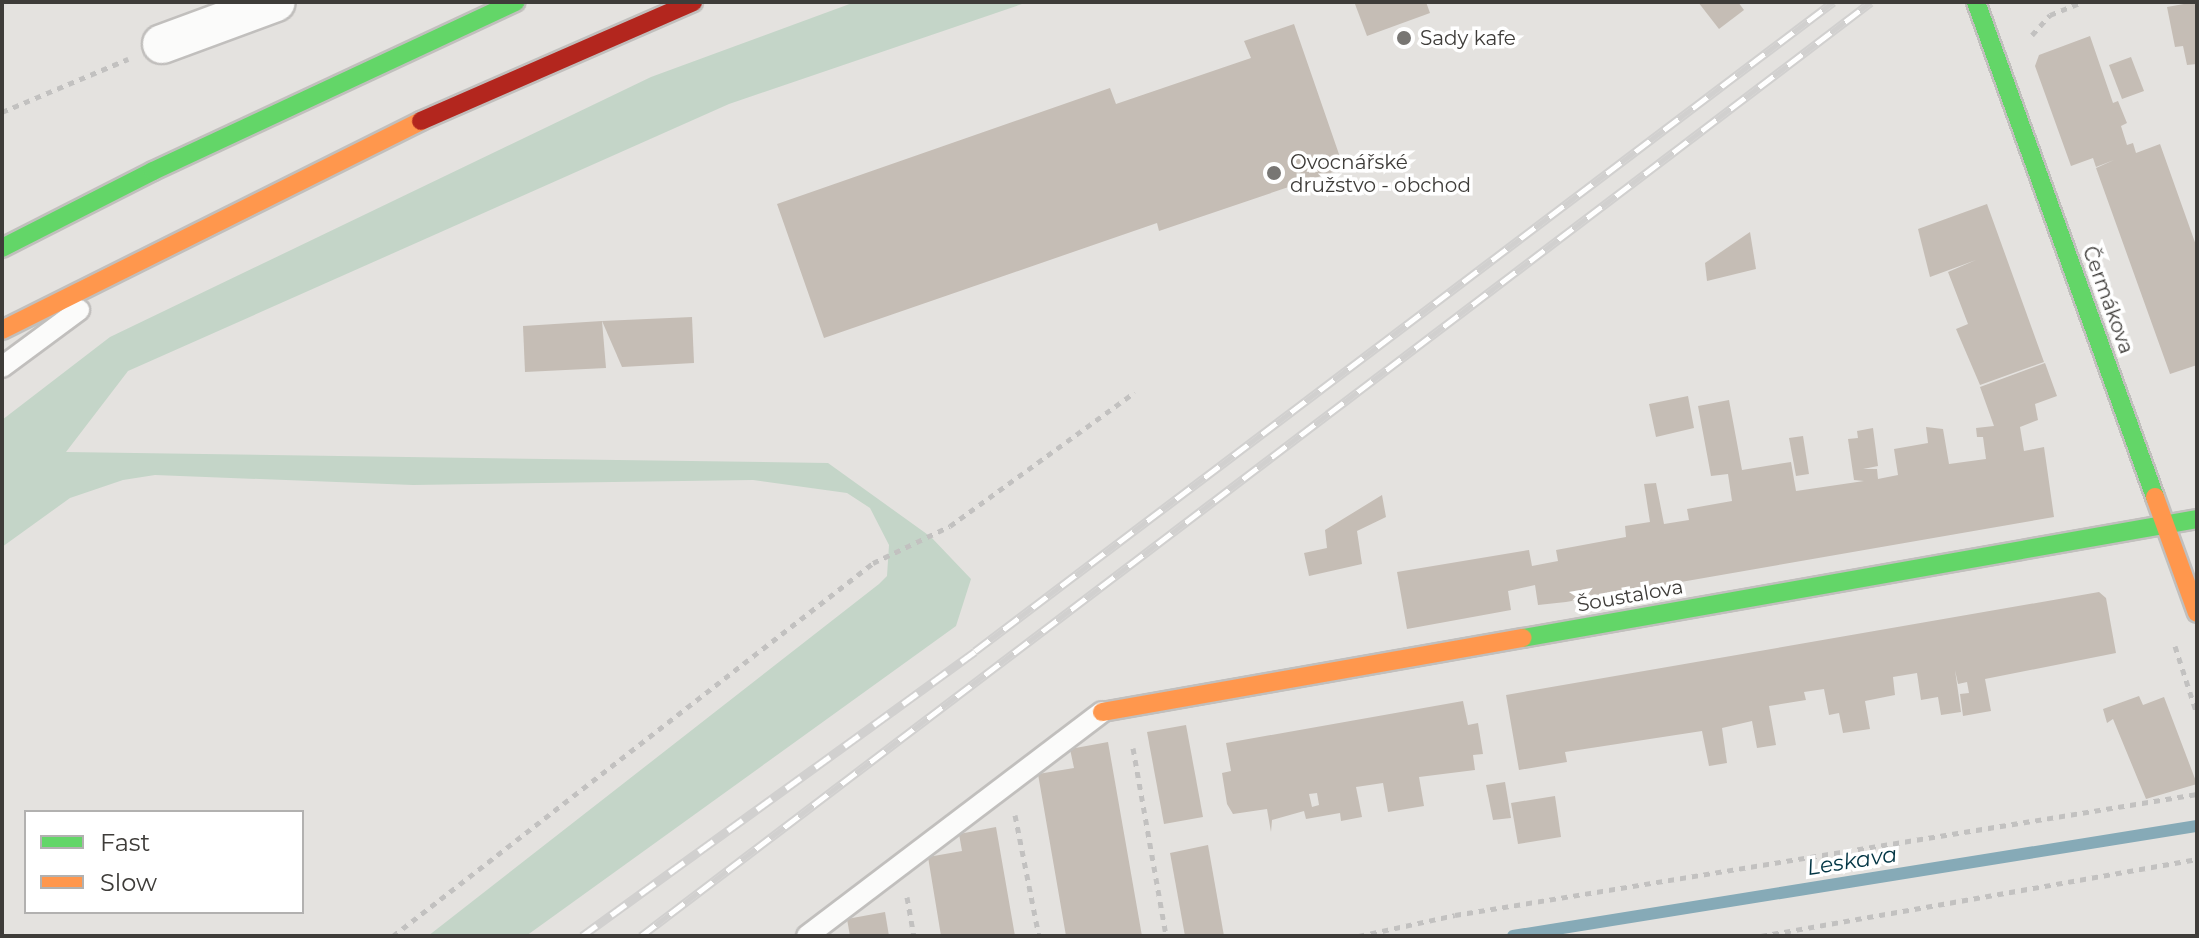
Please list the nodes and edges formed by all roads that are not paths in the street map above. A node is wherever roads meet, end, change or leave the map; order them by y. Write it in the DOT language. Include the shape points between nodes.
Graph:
graph roads {
  1 [pos="276,2"];
  2 [pos="516,2"];
  3 [pos="693,2"];
  4 [pos="1976,2"];
  5 [pos="162,44"];
  6 [pos="174,240"];
  7 [pos="2,248"];
  8 [pos="2,330"];
  9 [pos="2,367"];
  10 [pos="2197,519"];
  11 [pos="2165,524"];
  12 [pos="2197,613"];
  13 [pos="1102,712"];
  14 [pos="807,936"];
  1 -- 5 [label="street"];
  2 -- 7 [label="main road" via="153,171"];
  3 -- 6 [label="main road" via="451,107"];
  4 -- 11 [label="main road, Čermákova"];
  6 -- 8 [label="main road"];
  6 -- 9 [label="lane"];
  10 -- 11 [label="main road, Šoustalova"];
  11 -- 12 [label="main road, Čermákova"];
  11 -- 13 [label="main road, Šoustalova"];
  13 -- 14 [label="lane"];
}
